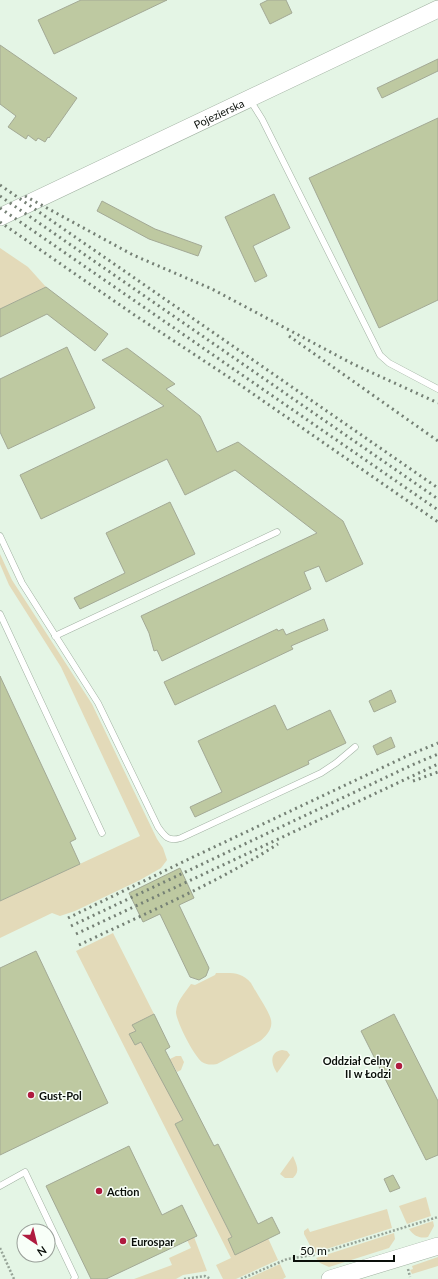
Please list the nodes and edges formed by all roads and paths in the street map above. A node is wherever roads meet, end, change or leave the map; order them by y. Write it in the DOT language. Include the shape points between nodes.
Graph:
graph roads {
  1 [pos="438,9"];
  2 [pos="249,99"];
  3 [pos="0,217"];
  4 [pos="438,389"];
  5 [pos="276,532"];
  6 [pos="0,536"];
  7 [pos="0,614"];
  8 [pos="55,636"];
  9 [pos="355,747"];
  10 [pos="102,832"];
  11 [pos="0,1186"];
  12 [pos="438,1217"];
  13 [pos="438,1246"];
  14 [pos="0,1248"];
  15 [pos="339,1278"];
  16 [pos="14,1279"];
  17 [pos="74,1279"];
  18 [pos="184,1279"];
  19 [pos="211,1279"];
  20 [pos="241,1279"];
  1 -- 2 [label="street, Pojezierska"];
  2 -- 3 [label="street, Pojezierska"];
  2 -- 4 [label="lane" via="262,119 380,355 389,363"];
  5 -- 8 [label="lane"];
  6 -- 8 [label="lane" via="22,582"];
  7 -- 10 [label="lane"];
  8 -- 9 [label="lane" via="98,703 158,827 168,838 181,838 321,773"];
  11 -- 17 [label="lane" via="25,1172"];
  12 -- 20 [label="path" via="314,1255 287,1259"];
  13 -- 15 [label="street"];
  14 -- 16 [label="path"];
  18 -- 19 [label="path" via="205,1276"];
}
